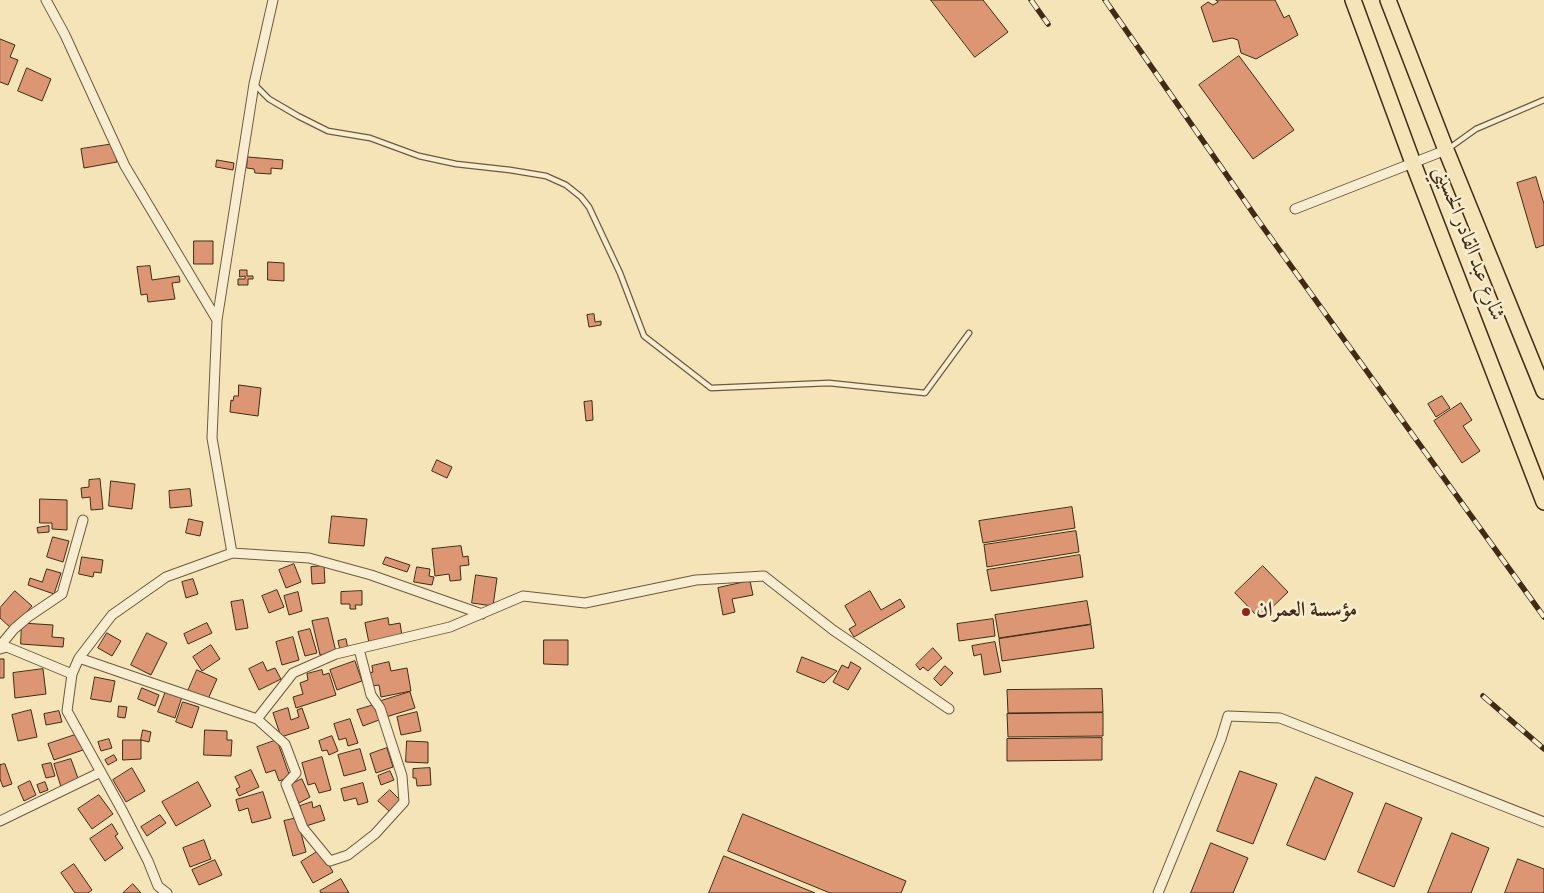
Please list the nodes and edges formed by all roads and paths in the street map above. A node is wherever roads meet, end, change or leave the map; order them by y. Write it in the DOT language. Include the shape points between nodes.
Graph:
graph roads {
  1 [pos="46,0"];
  2 [pos="272,0"];
  3 [pos="1352,0"];
  4 [pos="1388,0"];
  5 [pos="254,84"];
  6 [pos="1544,100"];
  7 [pos="1446,150"];
  8 [pos="1413,163"];
  9 [pos="1295,209"];
  10 [pos="217,320"];
  11 [pos="969,333"];
  12 [pos="1544,391"];
  13 [pos="1544,502"];
  14 [pos="83,520"];
  15 [pos="232,553"];
  16 [pos="482,614"];
  17 [pos="0,647"];
  18 [pos="360,649"];
  19 [pos="79,658"];
  20 [pos="72,674"];
  21 [pos="948,709"];
  22 [pos="258,719"];
  23 [pos="101,772"];
  24 [pos="0,821"];
  25 [pos="1544,822"];
  26 [pos="158,891"];
  27 [pos="166,893"];
  28 [pos="1158,893"];
  1 -- 10 [label="street" via="125,166"];
  2 -- 5 [label="street"];
  3 -- 8 [label="main road, شارع عبد القادر الحسيني"];
  4 -- 7 [label="main road, شارع عبد القادر الحسيني"];
  5 -- 10 [label="street"];
  5 -- 11 [label="lane" via="270,99 328,131 370,138 419,156 456,164 546,176 566,186 589,207 620,273 644,336 711,388 829,383 925,393"];
  6 -- 7 [label="lane" via="1476,129"];
  7 -- 8 [label="street"];
  7 -- 12 [label="main road, شارع عبد القادر الحسيني"];
  8 -- 9 [label="street"];
  8 -- 13 [label="main road, شارع عبد القادر الحسيني"];
  10 -- 15 [label="street" via="212,438"];
  14 -- 17 [label="street" via="62,594 28,617"];
  15 -- 16 [label="street" via="309,558 371,575"];
  15 -- 19 [label="street" via="166,577 112,615"];
  16 -- 18 [label="street" via="450,627"];
  16 -- 21 [label="street" via="523,596 586,603 696,580 764,576 833,630"];
  17 -- 20 [label="street"];
  18 -- 22 [label="street" via="336,654 292,673"];
  18 -- 22 [label="street" via="371,695 380,708 402,776 404,802 374,834 348,855 330,861 303,828 286,784 296,773 285,744"];
  19 -- 20 [label="street"];
  19 -- 22 [label="street"];
  20 -- 23 [label="street" via="67,710"];
  23 -- 24 [label="street"];
  23 -- 26 [label="street" via="148,861"];
  25 -- 28 [label="street" via="1280,718 1228,716"];
  26 -- 27 [label="street"];
}
